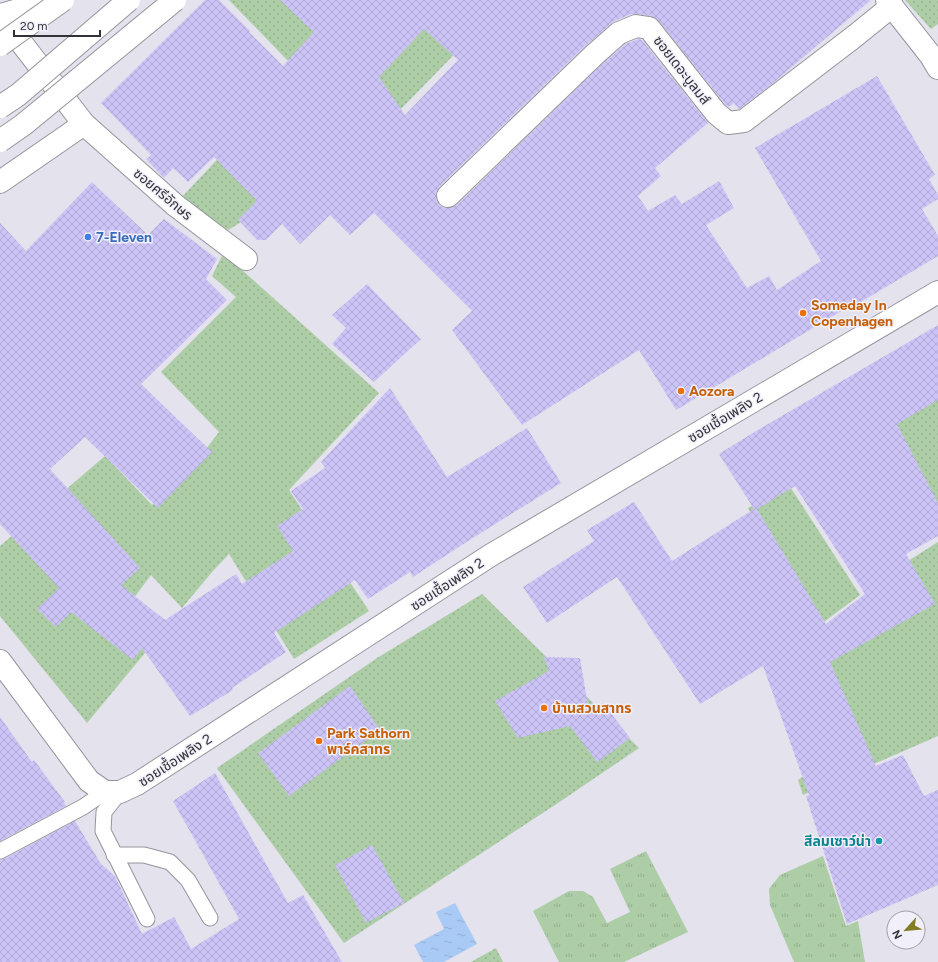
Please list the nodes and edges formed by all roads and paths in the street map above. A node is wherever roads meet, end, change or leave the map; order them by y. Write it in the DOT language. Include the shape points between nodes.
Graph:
graph roads {
  1 [pos="20,0"];
  2 [pos="52,0"];
  3 [pos="63,0"];
  4 [pos="129,0"];
  5 [pos="175,0"];
  6 [pos="889,3"];
  7 [pos="0,15"];
  8 [pos="0,45"];
  9 [pos="938,68"];
  10 [pos="0,107"];
  11 [pos="84,124"];
  12 [pos="0,140"];
  13 [pos="0,182"];
  14 [pos="448,196"];
  15 [pos="246,259"];
  16 [pos="938,292"];
  17 [pos="0,661"];
  18 [pos="113,792"];
  19 [pos="0,851"];
  20 [pos="114,855"];
  21 [pos="210,918"];
  22 [pos="147,919"];
  1 -- 7 [label="main road"];
  2 -- 7 [label="main road"];
  3 -- 8 [label="main road, bridge"];
  4 -- 10 [label="main road, bridge" via="18,95"];
  5 -- 12 [label="main road, bridge" via="23,126"];
  6 -- 9 [label="main road"];
  6 -- 14 [label="main road, ซอยเดอะบูลมส์" via="855,36 744,122 728,123 716,113 649,28 636,26 619,33"];
  7 -- 11 [label="main road"];
  11 -- 13 [label="main road"];
  11 -- 15 [label="main road, ซอยศรีอักษร" via="175,205"];
  16 -- 18 [label="main road, ซอยเชื้อเพลิง 2" via="491,555 137,784"];
  17 -- 18 [label="main road" via="89,781"];
  18 -- 19 [label="lane"];
  18 -- 20 [label="lane" via="104,812 102,830"];
  20 -- 21 [label="lane" via="144,855 170,862 188,880"];
  20 -- 22 [label="lane"];
}
